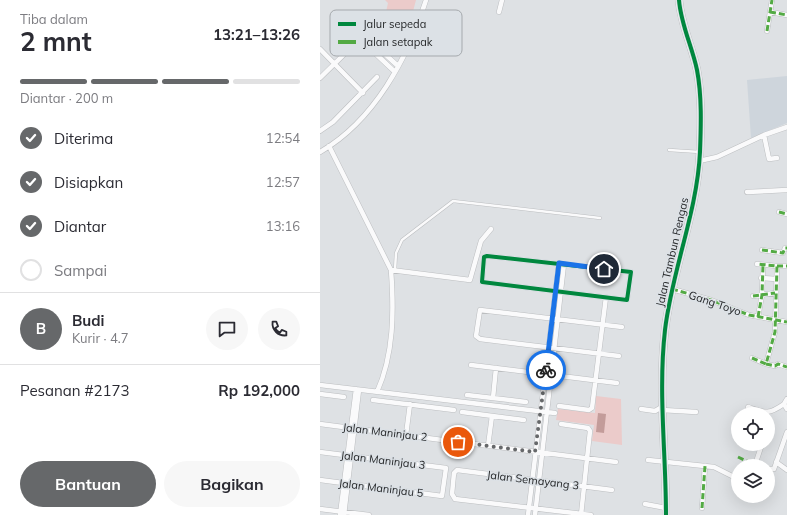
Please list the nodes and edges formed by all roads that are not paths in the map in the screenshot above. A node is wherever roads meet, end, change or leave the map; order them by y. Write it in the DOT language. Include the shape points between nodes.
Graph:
graph roads {
  1 [pos="426,0"];
  2 [pos="502,0"];
  3 [pos="679,0"];
  4 [pos="772,0"];
  5 [pos="423,10"];
  6 [pos="499,12"];
  7 [pos="770,12"];
  8 [pos="787,15"];
  9 [pos="767,31"];
  10 [pos="320,49"];
  11 [pos="342,56"];
  12 [pos="378,56"];
  13 [pos="387,56"];
  14 [pos="403,56"];
  15 [pos="334,64"];
  16 [pos="398,66"];
  17 [pos="395,72"];
  18 [pos="377,77"];
  19 [pos="320,78"];
  20 [pos="363,93"];
  21 [pos="787,127"];
  22 [pos="320,131"];
  23 [pos="764,135"];
  24 [pos="329,146"];
  25 [pos="669,150"];
  26 [pos="320,152"];
  27 [pos="700,152"];
  28 [pos="778,158"];
  29 [pos="702,162"];
  30 [pos="787,190"];
  31 [pos="747,192"];
  32 [pos="779,212"];
  33 [pos="787,214"];
  34 [pos="600,218"];
  35 [pos="491,229"];
  36 [pos="787,248"];
  37 [pos="762,250"];
  38 [pos="561,264"];
  39 [pos="757,264"];
  40 [pos="763,264"];
  41 [pos="777,266"];
  42 [pos="787,266"];
  43 [pos="393,271"];
  44 [pos="762,278"];
  45 [pos="776,280"];
  46 [pos="676,290"];
  47 [pos="558,292"];
  48 [pos="775,293"];
  49 [pos="762,295"];
  50 [pos="753,296"];
  51 [pos="606,297"];
  52 [pos="758,317"];
  53 [pos="554,319"];
  54 [pos="776,321"];
  55 [pos="787,322"];
  56 [pos="603,325"];
  57 [pos="622,327"];
  58 [pos="551,348"];
  59 [pos="599,353"];
  60 [pos="619,356"];
  61 [pos="752,358"];
  62 [pos="766,364"];
  63 [pos="471,365"];
  64 [pos="787,367"];
  65 [pos="496,368"];
  66 [pos="548,375"];
  67 [pos="596,380"];
  68 [pos="617,383"];
  69 [pos="320,385"];
  70 [pos="358,389"];
  71 [pos="377,392"];
  72 [pos="320,394"];
  73 [pos="467,395"];
  74 [pos="344,397"];
  75 [pos="493,398"];
  76 [pos="373,400"];
  77 [pos="526,402"];
  78 [pos="786,402"];
  79 [pos="410,404"];
  80 [pos="559,406"];
  81 [pos="642,409"];
  82 [pos="664,409"];
  83 [pos="787,409"];
  84 [pos="454,410"];
  85 [pos="775,410"];
  86 [pos="462,412"];
  87 [pos="543,412"];
  88 [pos="696,412"];
  89 [pos="555,413"];
  90 [pos="492,416"];
  91 [pos="524,420"];
  92 [pos="320,424"];
  93 [pos="561,424"];
  94 [pos="353,428"];
  95 [pos="787,432"];
  96 [pos="406,435"];
  97 [pos="450,441"];
  98 [pos="458,442"];
  99 [pos="488,446"];
  100 [pos="320,452"];
  101 [pos="535,452"];
  102 [pos="541,453"];
  103 [pos="349,456"];
  104 [pos="588,458"];
  105 [pos="648,460"];
  106 [pos="616,462"];
  107 [pos="666,462"];
  108 [pos="776,462"];
  109 [pos="705,466"];
  110 [pos="775,466"];
  111 [pos="787,470"];
  112 [pos="731,476"];
  113 [pos="320,480"];
  114 [pos="532,480"];
  115 [pos="538,481"];
  116 [pos="346,484"];
  117 [pos="584,486"];
  118 [pos="612,490"];
  119 [pos="442,496"];
  120 [pos="646,504"];
  121 [pos="529,508"];
  122 [pos="702,508"];
  123 [pos="320,509"];
  124 [pos="536,509"];
  125 [pos="666,512"];
  126 [pos="342,513"];
  127 [pos="581,514"];
  128 [pos="369,515"];
  129 [pos="528,515"];
  130 [pos="535,515"];
  131 [pos="591,515"];
  1 -- 5 [label="street"];
  2 -- 6 [label="street"];
  3 -- 27 [label="street, Jalan Tambun Rengas" via="697,72"];
  4 -- 7 [label="street"];
  7 -- 8 [label="street"];
  7 -- 9 [label="street"];
  10 -- 15 [label="street"];
  11 -- 15 [label="street"];
  12 -- 17 [label="street"];
  13 -- 16 [label="street"];
  14 -- 16 [label="street"];
  15 -- 19 [label="street"];
  15 -- 20 [label="street"];
  16 -- 17 [label="street"];
  17 -- 24 [label="street" via="376,100 351,128"];
  18 -- 20 [label="street"];
  20 -- 22 [label="street"];
  21 -- 23 [label="street"];
  23 -- 28 [label="street" via="769,159"];
  23 -- 29 [label="street"];
  24 -- 26 [label="street"];
  24 -- 43 [label="street"];
  25 -- 27 [label="lane"];
  27 -- 29 [label="street, Jalan Tambun Rengas"];
  29 -- 46 [label="street, Jalan Tambun Rengas"];
  30 -- 31 [label="street"];
  32 -- 33 [label="street"];
  34 -- 43 [label="lane" via="453,201 402,240 396,253"];
  35 -- 43 [label="street" via="481,241 470,280"];
  36 -- 37 [label="street" via="783,253"];
  38 -- 47 [label="street"];
  38 -- 47 [label="street" via="485,256 482,282"];
  38 -- 51 [label="street" via="631,272 627,300"];
  39 -- 40 [label="street"];
  40 -- 41 [label="street"];
  40 -- 44 [label="street"];
  41 -- 42 [label="street"];
  41 -- 45 [label="street"];
  43 -- 71 [label="street" via="391,341 386,367"];
  44 -- 45 [label="street"];
  44 -- 49 [label="street"];
  45 -- 48 [label="street"];
  46 -- 52 [label="street, Gang Toyo"];
  46 -- 82 [label="street, Jalan Tambun Rengas" via="662,358"];
  47 -- 51 [label="street"];
  47 -- 53 [label="street"];
  48 -- 49 [label="street"];
  48 -- 54 [label="street"];
  49 -- 50 [label="street"];
  49 -- 52 [label="street"];
  51 -- 56 [label="street"];
  52 -- 54 [label="street, Gang Toyo"];
  53 -- 56 [label="street"];
  53 -- 58 [label="street"];
  53 -- 58 [label="street" via="480,310 476,336"];
  54 -- 55 [label="street, Gang Toyo"];
  54 -- 62 [label="street"];
  56 -- 57 [label="street"];
  56 -- 59 [label="street"];
  58 -- 59 [label="street"];
  58 -- 66 [label="street"];
  59 -- 60 [label="street"];
  59 -- 67 [label="street"];
  61 -- 62 [label="street"];
  62 -- 64 [label="street"];
  63 -- 65 [label="street"];
  65 -- 66 [label="street"];
  65 -- 75 [label="street"];
  66 -- 67 [label="street"];
  66 -- 87 [label="street"];
  67 -- 68 [label="street"];
  67 -- 80 [label="street" via="591,409"];
  69 -- 70 [label="street"];
  70 -- 71 [label="street"];
  70 -- 94 [label="street"];
  71 -- 87 [label="street"];
  72 -- 74 [label="street"];
  73 -- 75 [label="street"];
  75 -- 77 [label="street"];
  76 -- 79 [label="street"];
  78 -- 83 [label="street"];
  78 -- 85 [label="street"];
  79 -- 84 [label="street"];
  79 -- 96 [label="street"];
  81 -- 82 [label="street"];
  82 -- 88 [label="street"];
  82 -- 107 [label="street, Jalan Tambun Rengas"];
  86 -- 90 [label="street"];
  87 -- 89 [label="street"];
  87 -- 101 [label="street"];
  87 -- 102 [label="street"];
  90 -- 91 [label="street"];
  90 -- 99 [label="street"];
  92 -- 94 [label="street, Jalan Maninjau 2"];
  93 -- 104 [label="street" via="590,429"];
  94 -- 96 [label="street, Jalan Maninjau 2"];
  94 -- 103 [label="street"];
  95 -- 108 [label="street"];
  96 -- 97 [label="street, Jalan Maninjau 2"];
  98 -- 99 [label="street"];
  99 -- 101 [label="street"];
  100 -- 103 [label="street, Jalan Maninjau 3"];
  101 -- 102 [label="street"];
  101 -- 114 [label="street"];
  102 -- 104 [label="street"];
  102 -- 115 [label="street"];
  103 -- 116 [label="street"];
  103 -- 119 [label="street, Jalan Maninjau 3" via="446,468"];
  104 -- 106 [label="street"];
  104 -- 117 [label="street"];
  105 -- 107 [label="street"];
  107 -- 109 [label="street"];
  107 -- 125 [label="street, Jalan Tambun Rengas"];
  108 -- 110 [label="street"];
  108 -- 111 [label="street"];
  109 -- 112 [label="street" via="714,467"];
  109 -- 122 [label="street"];
  113 -- 116 [label="street, Jalan Maninjau 5"];
  114 -- 115 [label="street, Jalan Semayang 3"];
  114 -- 121 [label="street"];
  114 -- 121 [label="street, Jalan Semayang 3" via="455,471 452,497"];
  115 -- 117 [label="street, Jalan Semayang 3"];
  115 -- 124 [label="street"];
  116 -- 119 [label="street, Jalan Maninjau 5"];
  116 -- 126 [label="street"];
  117 -- 118 [label="street, Jalan Semayang 3"];
  117 -- 127 [label="street"];
  120 -- 125 [label="street"];
  121 -- 124 [label="street"];
  121 -- 129 [label="street"];
  123 -- 126 [label="street"];
  124 -- 127 [label="street"];
  124 -- 130 [label="street"];
  126 -- 128 [label="street"];
  127 -- 131 [label="street"];
}
